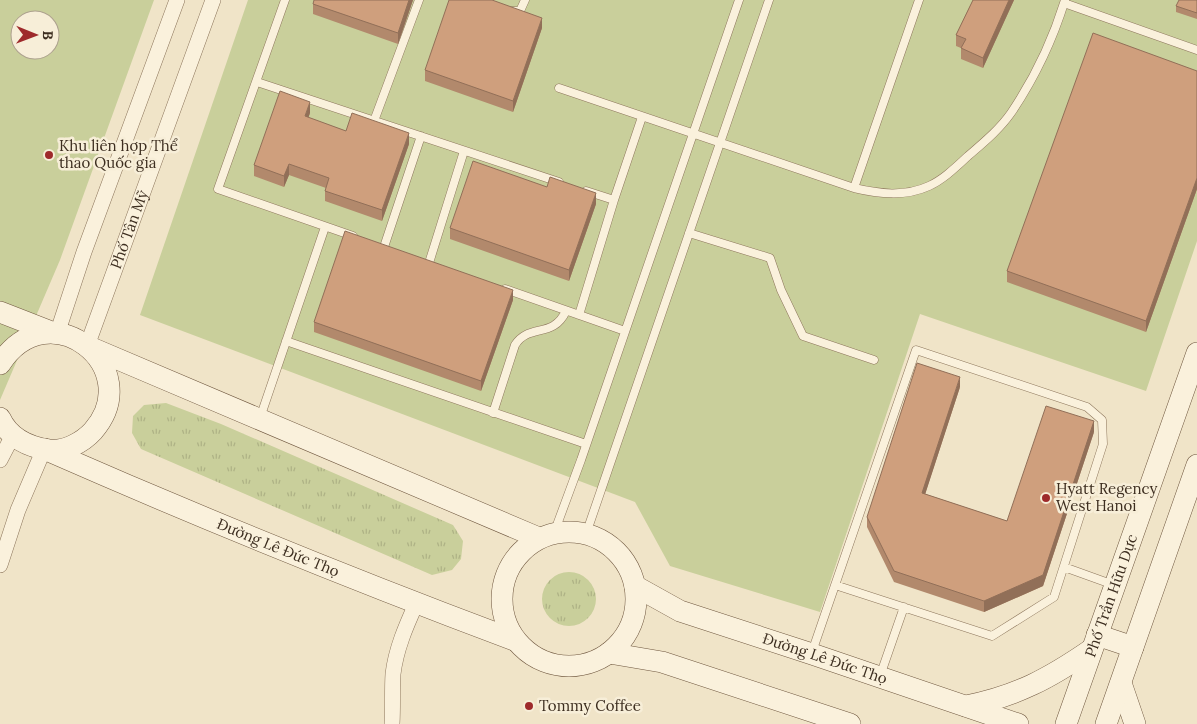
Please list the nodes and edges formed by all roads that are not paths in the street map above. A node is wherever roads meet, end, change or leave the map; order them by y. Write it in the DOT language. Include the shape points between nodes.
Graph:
graph roads {
  1 [pos="177,0"];
  2 [pos="213,0"];
  3 [pos="285,0"];
  4 [pos="419,0"];
  5 [pos="525,0"];
  6 [pos="739,0"];
  7 [pos="769,0"];
  8 [pos="919,0"];
  9 [pos="1064,2"];
  10 [pos="506,9"];
  11 [pos="1197,50"];
  12 [pos="257,82"];
  13 [pos="559,88"];
  14 [pos="642,117"];
  15 [pos="374,120"];
  16 [pos="693,134"];
  17 [pos="422,136"];
  18 [pos="719,142"];
  19 [pos="464,150"];
  20 [pos="567,185"];
  21 [pos="576,188"];
  22 [pos="854,188"];
  23 [pos="614,200"];
  24 [pos="325,227"];
  25 [pos="689,233"];
  26 [pos="359,238"];
  27 [pos="376,244"];
  28 [pos="384,247"];
  29 [pos="393,250"];
  30 [pos="420,260"];
  31 [pos="429,263"];
  32 [pos="438,266"];
  33 [pos="493,285"];
  34 [pos="566,311"];
  35 [pos="0,312"];
  36 [pos="579,315"];
  37 [pos="625,331"];
  38 [pos="57,334"];
  39 [pos="286,341"];
  40 [pos="87,346"];
  41 [pos="1197,353"];
  42 [pos="874,360"];
  43 [pos="0,364"];
  44 [pos="493,413"];
  45 [pos="0,418"];
  46 [pos="259,420"];
  47 [pos="6,435"];
  48 [pos="586,444"];
  49 [pos="44,449"];
  50 [pos="0,460"];
  51 [pos="1197,465"];
  52 [pos="586,534"];
  53 [pos="546,535"];
  54 [pos="0,565"];
  55 [pos="1064,567"];
  56 [pos="836,585"];
  57 [pos="1116,585"];
  58 [pos="635,586"];
  59 [pos="416,604"];
  60 [pos="904,607"];
  61 [pos="514,640"];
  62 [pos="1095,642"];
  63 [pos="1133,647"];
  64 [pos="609,654"];
  65 [pos="812,654"];
  66 [pos="880,677"];
  67 [pos="1121,683"];
  68 [pos="973,714"];
  69 [pos="392,724"];
  70 [pos="850,724"];
  71 [pos="1018,724"];
  72 [pos="1066,724"];
  73 [pos="1106,724"];
  74 [pos="1135,724"];
  1 -- 38 [label="street"];
  2 -- 40 [label="street, Phố Tân Mỹ"];
  3 -- 12 [label="lane"];
  4 -- 15 [label="lane"];
  5 -- 10 [label="lane" via="518,13"];
  6 -- 16 [label="lane"];
  7 -- 18 [label="lane"];
  8 -- 22 [label="lane"];
  9 -- 11 [label="lane"];
  9 -- 22 [label="lane" via="1045,52 1010,114 949,173 929,186 899,193 878,194"];
  12 -- 15 [label="lane"];
  12 -- 24 [label="lane" via="218,189"];
  13 -- 14 [label="lane"];
  14 -- 16 [label="lane"];
  14 -- 23 [label="lane"];
  15 -- 17 [label="lane"];
  16 -- 18 [label="lane"];
  16 -- 37 [label="lane"];
  17 -- 19 [label="lane"];
  17 -- 28 [label="lane"];
  18 -- 22 [label="lane"];
  18 -- 25 [label="lane"];
  19 -- 20 [label="lane"];
  19 -- 31 [label="lane"];
  21 -- 23 [label="lane"];
  23 -- 36 [label="lane"];
  24 -- 26 [label="lane"];
  24 -- 39 [label="lane"];
  25 -- 42 [label="lane" via="770,258 803,336"];
  25 -- 52 [label="lane"];
  27 -- 28 [label="lane"];
  28 -- 29 [label="lane"];
  30 -- 31 [label="lane"];
  31 -- 32 [label="lane"];
  33 -- 34 [label="lane"];
  34 -- 36 [label="lane"];
  34 -- 44 [label="lane" via="556,325 520,337"];
  35 -- 38 [label="main road"];
  36 -- 37 [label="lane"];
  37 -- 48 [label="lane"];
  38 -- 40 [label="main road" via="79,340"];
  38 -- 43 [label="main road" via="42,333 23,340 8,352"];
  39 -- 44 [label="lane"];
  39 -- 46 [label="lane"];
  40 -- 46 [label="main road"];
  40 -- 49 [label="main road" via="104,368 109,386 108,405 100,423 87,437 70,447"];
  41 -- 57 [label="main road, Phố Trần Hữu Dực"];
  44 -- 48 [label="lane"];
  45 -- 47 [label="main road"];
  46 -- 53 [label="main road"];
  47 -- 49 [label="main road, Đường Lê Đức Thọ"];
  47 -- 50 [label="street"];
  48 -- 53 [label="lane"];
  49 -- 54 [label="street" via="18,510"];
  49 -- 59 [label="main road, Đường Lê Đức Thọ"];
  51 -- 63 [label="main road"];
  52 -- 53 [label="main road" via="577,531"];
  52 -- 58 [label="main road" via="599,538 616,550 628,567"];
  53 -- 61 [label="main road" via="525,548 513,561 505,578 503,613"];
  55 -- 56 [label="lane" via="1103,444 1102,420 1087,406 916,350"];
  55 -- 57 [label="lane"];
  55 -- 60 [label="lane" via="1054,597 992,636"];
  56 -- 60 [label="lane"];
  56 -- 65 [label="lane"];
  57 -- 62 [label="main road, Phố Trần Hữu Dực"];
  58 -- 64 [label="main road" via="635,611 626,635"];
  58 -- 65 [label="main road, Đường Lê Đức Thọ" via="680,611"];
  59 -- 61 [label="main road, Đường Lê Đức Thọ"];
  59 -- 69 [label="street" via="404,629 393,674"];
  60 -- 66 [label="lane"];
  61 -- 64 [label="main road" via="536,658 554,665 573,667 592,663"];
  62 -- 63 [label="main road"];
  62 -- 68 [label="main road" via="1055,674"];
  62 -- 72 [label="main road, Phố Trần Hữu Dực"];
  63 -- 67 [label="main road"];
  64 -- 70 [label="main road" via="662,662"];
  65 -- 66 [label="main road, Đường Lê Đức Thọ"];
  66 -- 68 [label="main road, Đường Lê Đức Thọ"];
  67 -- 73 [label="main road"];
  67 -- 74 [label="main road"];
  68 -- 71 [label="main road, Đường Lê Đức Thọ"];
}
